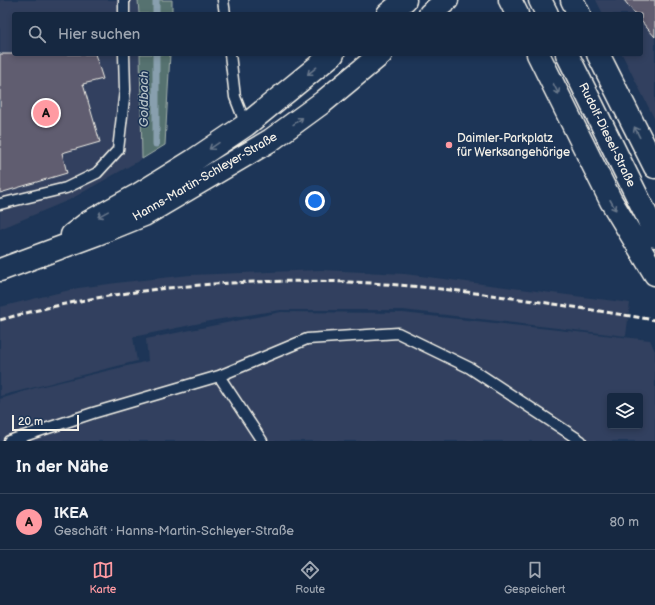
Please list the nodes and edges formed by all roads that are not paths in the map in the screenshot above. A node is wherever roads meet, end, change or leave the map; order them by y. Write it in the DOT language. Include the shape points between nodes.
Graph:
graph roads {
  1 [pos="124,0"];
  2 [pos="224,0"];
  3 [pos="405,0"];
  4 [pos="447,0"];
  5 [pos="510,0"];
  6 [pos="540,0"];
  7 [pos="572,0"];
  8 [pos="124,12"];
  9 [pos="225,12"];
  10 [pos="390,12"];
  11 [pos="432,12"];
  12 [pos="516,12"];
  13 [pos="546,12"];
  14 [pos="578,12"];
  15 [pos="124,56"];
  16 [pos="230,56"];
  17 [pos="331,56"];
  18 [pos="379,56"];
  19 [pos="539,56"];
  20 [pos="568,56"];
  21 [pos="599,56"];
  22 [pos="246,125"];
  23 [pos="655,167"];
  24 [pos="0,204"];
  25 [pos="651,221"];
  26 [pos="655,236"];
  27 [pos="54,249"];
  28 [pos="0,270"];
  29 [pos="655,274"];
  30 [pos="219,376"];
  31 [pos="9,441"];
  32 [pos="262,441"];
  33 [pos="581,441"];
  1 -- 8 [label="lane"];
  2 -- 9 [label="lane"];
  3 -- 10 [label="main road"];
  4 -- 11 [label="main road"];
  5 -- 12 [label="main road"];
  6 -- 13 [label="main road"];
  7 -- 14 [label="main road"];
  15 -- 24 [label="lane" via="125,90 118,150 97,173 66,188"];
  16 -- 22 [label="lane" via="235,97"];
  17 -- 22 [label="main road, Hanns-Martin-Schleyer-Straße, one-way"];
  27 -- 18 [label="main road, Hanns-Martin-Schleyer-Straße, one-way" via="144,214 241,159 323,102"];
  19 -- 29 [label="main road, one-way" via="611,201"];
  20 -- 25 [label="main road, Rudolf-Diesel-Straße"];
  23 -- 21 [label="main road, one-way"];
  22 -- 27 [label="main road, Hanns-Martin-Schleyer-Straße, one-way" via="136,196 89,222"];
  25 -- 26 [label="main road, Rudolf-Diesel-Straße"];
  27 -- 28 [label="main road, Hanns-Martin-Schleyer-Straße"];
  30 -- 31 [label="lane"];
  30 -- 32 [label="lane"];
  30 -- 33 [label="lane" via="307,339 398,334 470,368"];
}
